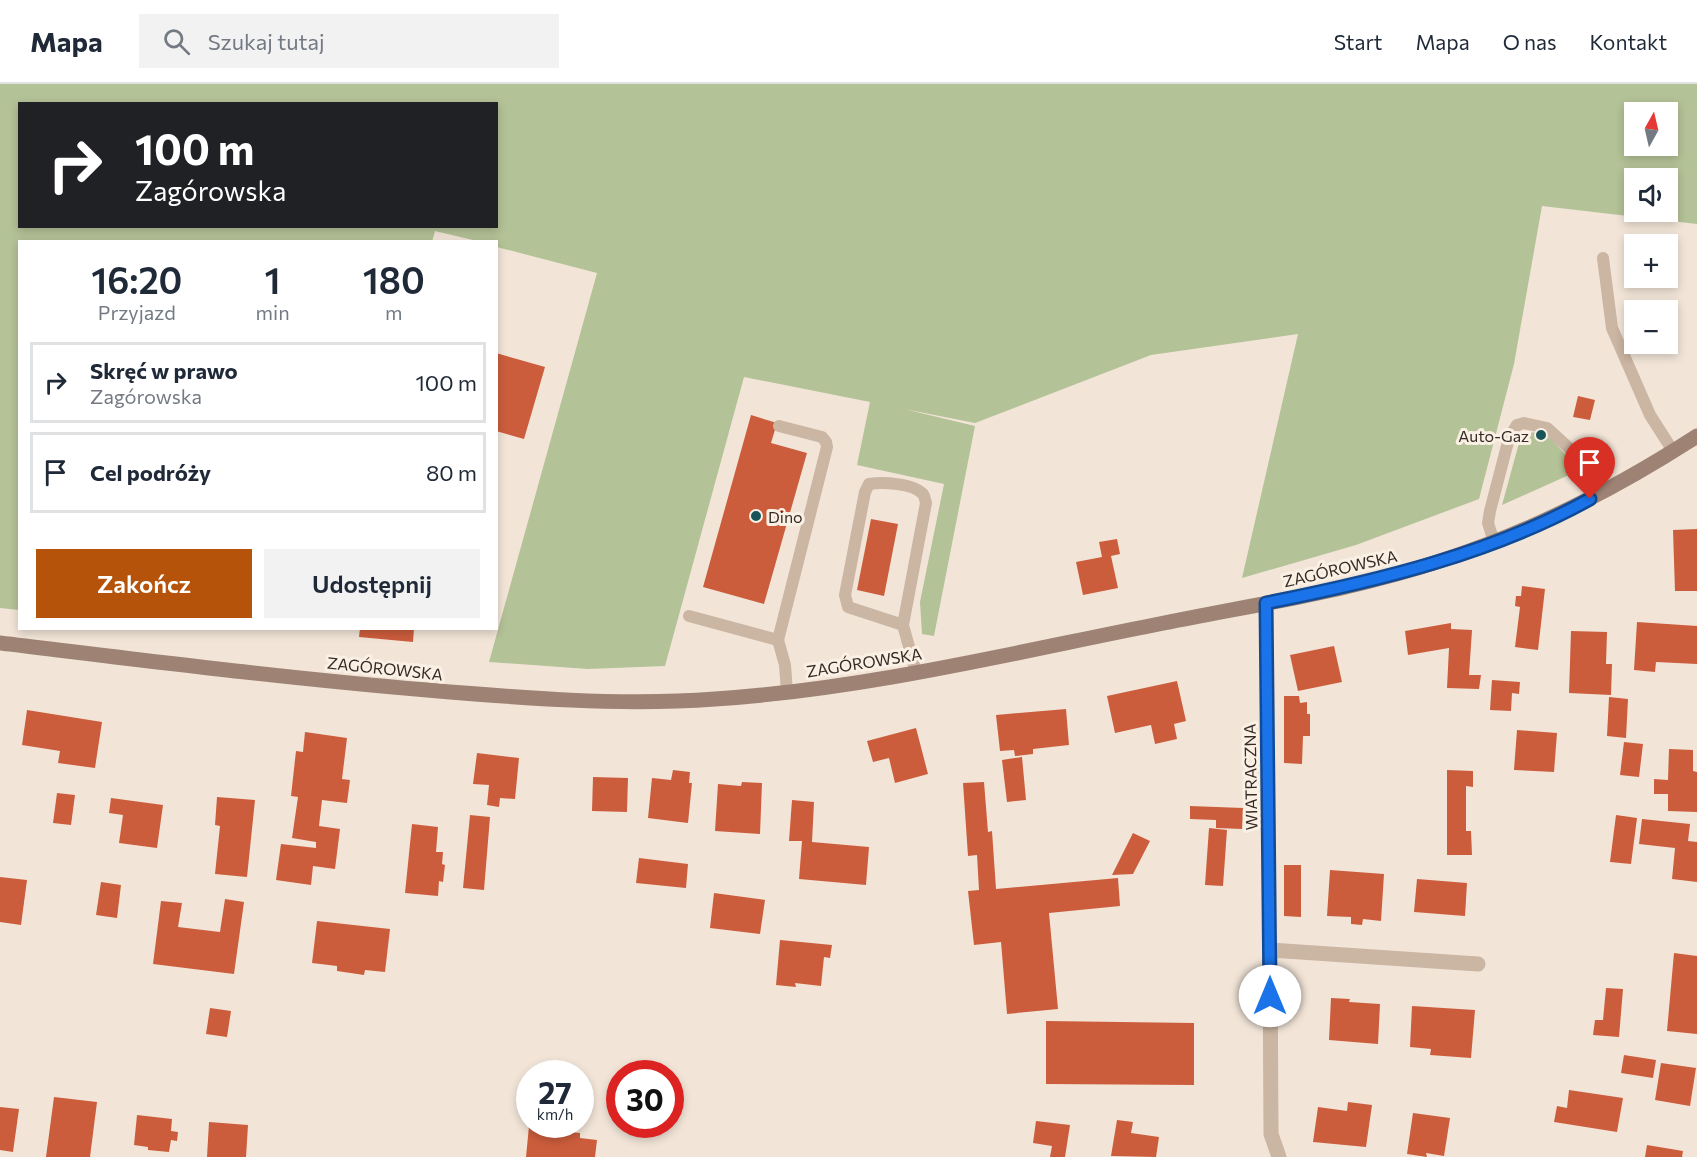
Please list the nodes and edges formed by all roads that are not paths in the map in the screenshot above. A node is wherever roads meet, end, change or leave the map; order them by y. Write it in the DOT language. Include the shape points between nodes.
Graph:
graph roads {
  1 [pos="1603,258"];
  2 [pos="779,426"];
  3 [pos="1697,436"];
  4 [pos="1673,452"];
  5 [pos="1602,492"];
  6 [pos="1494,542"];
  7 [pos="1266,603"];
  8 [pos="689,616"];
  9 [pos="903,625"];
  10 [pos="778,640"];
  11 [pos="0,643"];
  12 [pos="916,672"];
  13 [pos="787,692"];
  14 [pos="1270,950"];
  15 [pos="1478,964"];
  16 [pos="1279,1157"];
  1 -- 4 [label="lane" via="1612,328 1650,415"];
  2 -- 10 [label="lane" via="822,437 827,447"];
  3 -- 4 [label="street, ZAGÓROWSKA"];
  4 -- 5 [label="street, ZAGÓROWSKA"];
  5 -- 6 [label="street, ZAGÓROWSKA"];
  5 -- 6 [label="lane" via="1590,464 1547,428 1517,425 1509,438 1490,511 1488,523"];
  6 -- 7 [label="street, ZAGÓROWSKA" via="1396,574"];
  7 -- 12 [label="street, ZAGÓROWSKA"];
  7 -- 14 [label="lane, WIATRACZNA"];
  8 -- 10 [label="lane"];
  9 -- 9 [label="lane" via="926,504 922,494 911,488 883,482 870,484 865,492 845,595 848,607"];
  9 -- 12 [label="lane"];
  10 -- 13 [label="lane"];
  11 -- 13 [label="street, ZAGÓROWSKA" via="481,695 641,702"];
  12 -- 13 [label="street, ZAGÓROWSKA"];
  14 -- 15 [label="street"];
  14 -- 16 [label="street, WIATRACZNA" via="1271,1134"];
}
